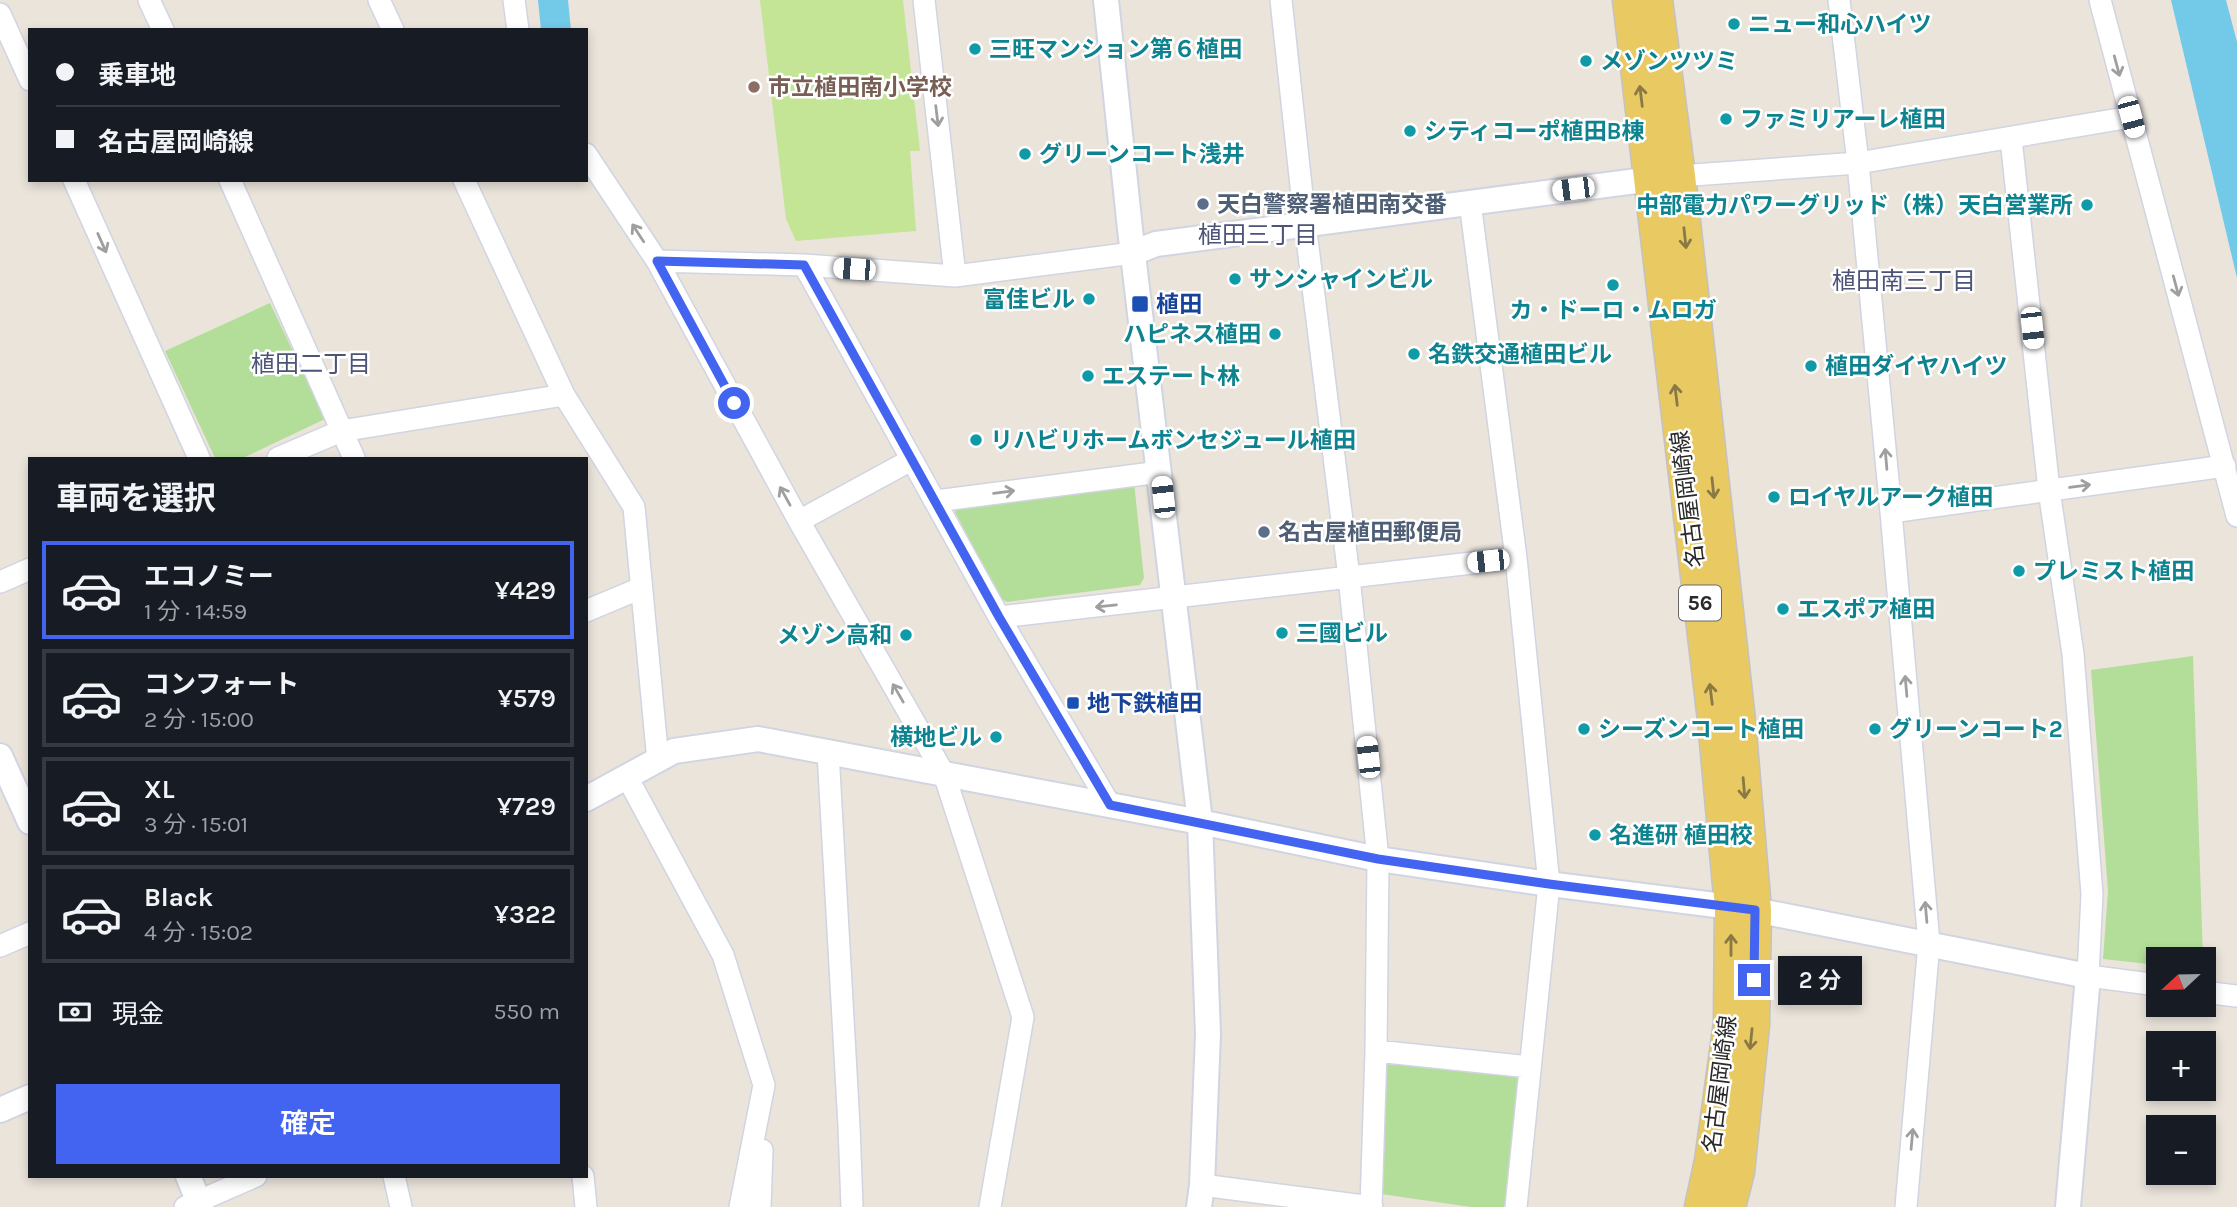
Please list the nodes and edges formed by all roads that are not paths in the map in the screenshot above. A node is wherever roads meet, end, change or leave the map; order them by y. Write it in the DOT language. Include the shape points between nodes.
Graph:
graph roads {
  1 [pos="149,0"];
  2 [pos="380,0"];
  3 [pos="514,0"];
  4 [pos="924,0"];
  5 [pos="1106,0"];
  6 [pos="1281,0"];
  7 [pos="1629,0"];
  8 [pos="1656,0"];
  9 [pos="1839,0"];
  10 [pos="2100,0"];
  11 [pos="0,14"];
  12 [pos="162,28"];
  13 [pos="392,28"];
  14 [pos="518,28"];
  15 [pos="28,76"];
  16 [pos="2131,117"];
  17 [pos="2011,139"];
  18 [pos="588,157"];
  19 [pos="1858,163"];
  20 [pos="1665,177"];
  21 [pos="76,182"];
  22 [pos="230,182"];
  23 [pos="465,182"];
  24 [pos="1470,202"];
  25 [pos="1305,223"];
  26 [pos="1133,253"];
  27 [pos="657,261"];
  28 [pos="804,265"];
  29 [pos="955,276"];
  30 [pos="564,395"];
  31 [pos="341,431"];
  32 [pos="199,457"];
  33 [pos="280,457"];
  34 [pos="354,457"];
  35 [pos="911,460"];
  36 [pos="2225,466"];
  37 [pos="1160,472"];
  38 [pos="2049,490"];
  39 [pos="936,500"];
  40 [pos="1891,512"];
  41 [pos="2237,516"];
  42 [pos="799,521"];
  43 [pos="1516,558"];
  44 [pos="28,570"];
  45 [pos="1349,577"];
  46 [pos="0,582"];
  47 [pos="641,588"];
  48 [pos="1174,598"];
  49 [pos="588,610"];
  50 [pos="999,617"];
  51 [pos="828,752"];
  52 [pos="0,756"];
  53 [pos="658,761"];
  54 [pos="944,774"];
  55 [pos="627,777"];
  56 [pos="588,798"];
  57 [pos="1110,805"];
  58 [pos="28,818"];
  59 [pos="1200,822"];
  60 [pos="1378,859"];
  61 [pos="1549,884"];
  62 [pos="1743,909"];
  63 [pos="28,934"];
  64 [pos="1929,943"];
  65 [pos="0,946"];
  66 [pos="2088,976"];
  67 [pos="2146,983"];
  68 [pos="2216,994"];
  69 [pos="2237,996"];
  70 [pos="1376,1051"];
  71 [pos="1530,1067"];
  72 [pos="764,1085"];
  73 [pos="28,1098"];
  74 [pos="0,1110"];
  75 [pos="188,1178"];
  76 [pos="252,1178"];
  77 [pos="394,1178"];
  78 [pos="583,1178"];
  79 [pos="1201,1196"];
  80 [pos="195,1205"];
  81 [pos="401,1207"];
  82 [pos="586,1207"];
  83 [pos="740,1207"];
  84 [pos="760,1207"];
  85 [pos="852,1207"];
  86 [pos="990,1207"];
  87 [pos="1371,1207"];
  88 [pos="1516,1207"];
  89 [pos="1701,1207"];
  90 [pos="1730,1207"];
  91 [pos="1906,1207"];
  92 [pos="2068,1207"];
  1 -- 12 [label="street"];
  2 -- 13 [label="street"];
  3 -- 14 [label="street"];
  4 -- 29 [label="street, one-way"];
  5 -- 26 [label="street"];
  6 -- 25 [label="street"];
  20 -- 7 [label="main road, 名古屋岡崎線 / 56, one-way"];
  8 -- 20 [label="main road, 名古屋岡崎線 / 56"];
  9 -- 19 [label="street"];
  10 -- 16 [label="street, one-way"];
  11 -- 15 [label="street"];
  16 -- 17 [label="street"];
  16 -- 36 [label="street, one-way"];
  17 -- 19 [label="street"];
  17 -- 38 [label="street"];
  27 -- 18 [label="street, one-way"];
  19 -- 20 [label="street"];
  40 -- 19 [label="street, one-way"];
  20 -- 24 [label="street"];
  20 -- 62 [label="main road, 名古屋岡崎線 / 56" via="1738,721"];
  21 -- 32 [label="street, one-way"];
  22 -- 31 [label="street"];
  23 -- 30 [label="street"];
  24 -- 25 [label="street"];
  24 -- 43 [label="street"];
  25 -- 26 [label="street" via="1156,244"];
  25 -- 45 [label="street"];
  26 -- 29 [label="street"];
  26 -- 37 [label="street"];
  27 -- 28 [label="street"];
  42 -- 27 [label="street, one-way"];
  28 -- 29 [label="street"];
  28 -- 35 [label="street"];
  30 -- 31 [label="street"];
  30 -- 47 [label="street" via="634,508"];
  31 -- 33 [label="street"];
  31 -- 34 [label="street"];
  35 -- 39 [label="street"];
  35 -- 42 [label="street"];
  38 -- 36 [label="street, one-way"];
  36 -- 41 [label="street"];
  39 -- 37 [label="street, one-way"];
  37 -- 48 [label="street"];
  38 -- 40 [label="street"];
  38 -- 66 [label="street" via="2073,654 2091,894"];
  39 -- 50 [label="street"];
  64 -- 40 [label="street, one-way"];
  54 -- 42 [label="street, one-way"];
  43 -- 45 [label="street"];
  43 -- 61 [label="street"];
  44 -- 46 [label="street"];
  45 -- 48 [label="street"];
  45 -- 60 [label="street"];
  47 -- 49 [label="street"];
  47 -- 53 [label="street"];
  48 -- 50 [label="street, one-way"];
  48 -- 59 [label="street"];
  50 -- 57 [label="street"];
  51 -- 53 [label="street" via="758,739 674,751"];
  51 -- 54 [label="street"];
  51 -- 85 [label="street"];
  52 -- 58 [label="street"];
  53 -- 55 [label="street"];
  54 -- 57 [label="street"];
  54 -- 86 [label="street" via="1023,1017"];
  55 -- 56 [label="street"];
  55 -- 72 [label="street" via="723,955"];
  57 -- 59 [label="street"];
  59 -- 60 [label="street"];
  59 -- 79 [label="street" via="1208,1034"];
  60 -- 61 [label="street"];
  60 -- 70 [label="street"];
  61 -- 62 [label="street"];
  61 -- 71 [label="street"];
  62 -- 64 [label="street"];
  89 -- 62 [label="main road, 名古屋岡崎線 / 56, one-way"];
  62 -- 90 [label="main road, 名古屋岡崎線 / 56, one-way" via="1753,1026 1738,1172"];
  63 -- 65 [label="street"];
  64 -- 66 [label="street"];
  91 -- 64 [label="street, one-way"];
  66 -- 67 [label="street"];
  66 -- 92 [label="street"];
  68 -- 69 [label="street"];
  70 -- 71 [label="street"];
  70 -- 87 [label="street"];
  71 -- 88 [label="street"];
  72 -- 83 [label="street"];
  72 -- 84 [label="street"];
  73 -- 74 [label="street"];
  75 -- 80 [label="street"];
  76 -- 80 [label="street"];
  77 -- 81 [label="street"];
  78 -- 82 [label="street"];
  79 -- 87 [label="street"];
}
